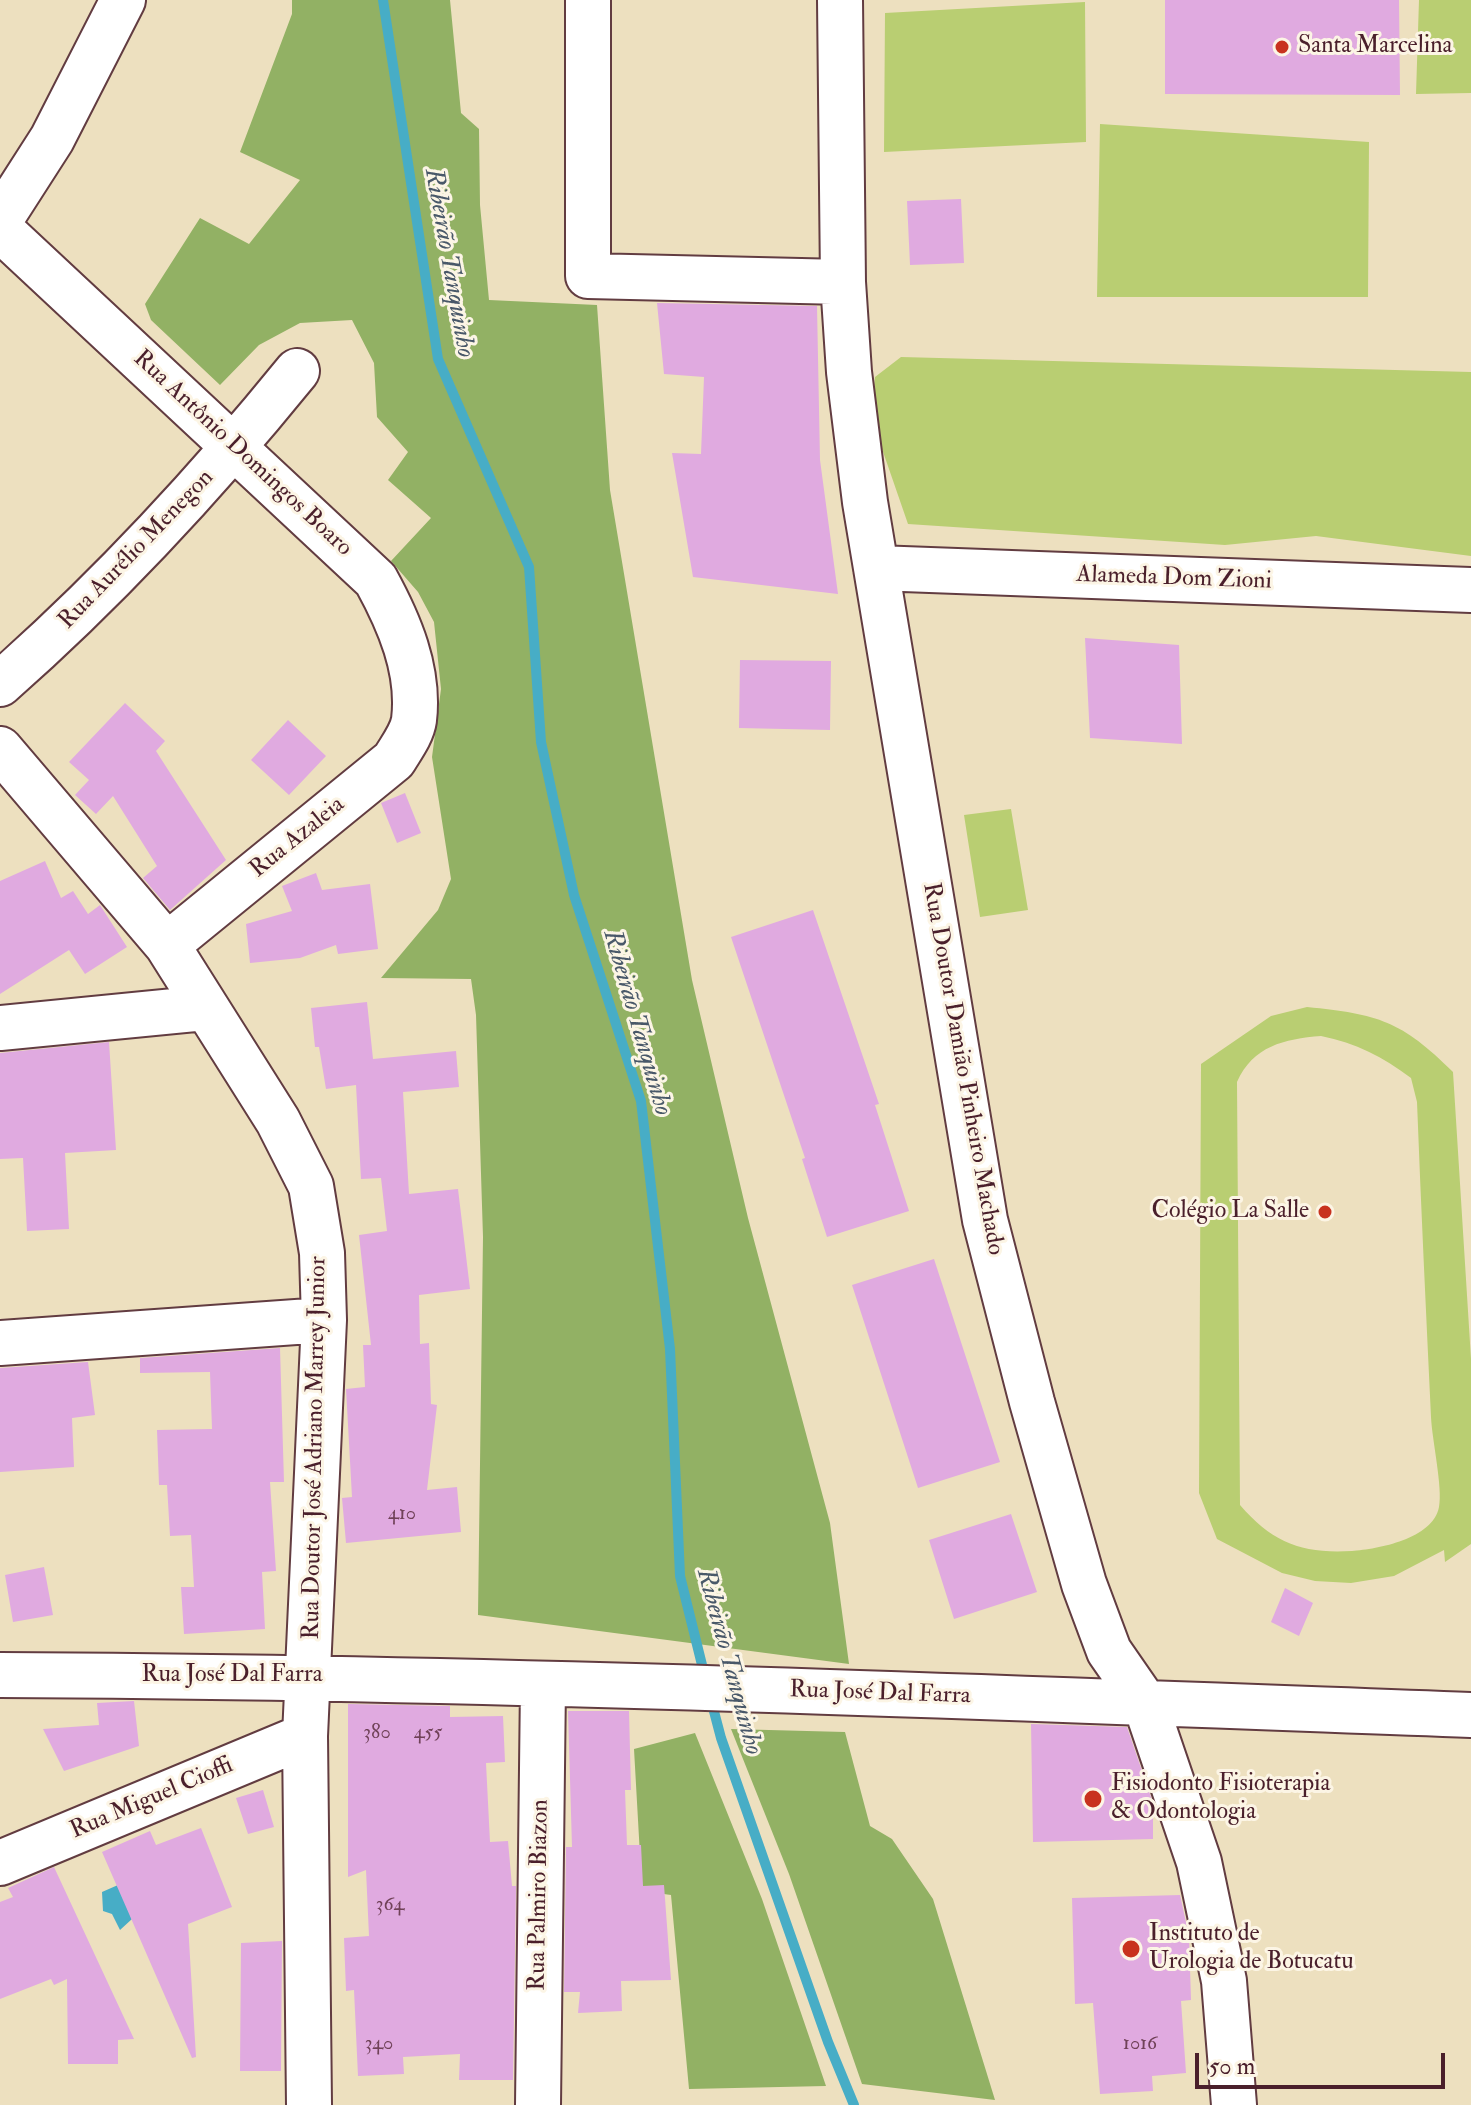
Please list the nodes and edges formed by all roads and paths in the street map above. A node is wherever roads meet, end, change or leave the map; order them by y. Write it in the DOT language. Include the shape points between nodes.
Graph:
graph roads {
  1 [pos="123,0"];
  2 [pos="588,0"];
  3 [pos="840,0"];
  4 [pos="0,220"];
  5 [pos="0,229"];
  6 [pos="843,282"];
  7 [pos="297,371"];
  8 [pos="235,447"];
  9 [pos="876,568"];
  10 [pos="1471,590"];
  11 [pos="0,684"];
  12 [pos="414,720"];
  13 [pos="0,749"];
  14 [pos="167,945"];
  15 [pos="205,1008"];
  16 [pos="0,1028"];
  17 [pos="324,1320"];
  18 [pos="0,1343"];
  19 [pos="0,1675"];
  20 [pos="309,1676"];
  21 [pos="543,1684"];
  22 [pos="1145,1703"];
  23 [pos="1471,1715"];
  24 [pos="305,1736"];
  25 [pos="0,1863"];
  26 [pos="309,2105"];
  27 [pos="538,2105"];
  28 [pos="1234,2105"];
  1 -- 4 [label="street" via="52,139"];
  2 -- 6 [label="street" via="588,276"];
  3 -- 6 [label="street, Rua Doutor Damião Pinheiro Machado"];
  5 -- 8 [label="street, Rua Antônio Domingos Boaro"];
  6 -- 9 [label="street, Rua Doutor Damião Pinheiro Machado" via="849,372"];
  7 -- 8 [label="street, Rua Aurélio Menegon"];
  8 -- 11 [label="street, Rua Aurélio Menegon" via="150,539"];
  8 -- 12 [label="street, Rua Antônio Domingos Boaro" via="376,580 409,654"];
  9 -- 10 [label="street, Alameda Dom Zioni"];
  9 -- 22 [label="street, Rua Doutor Damião Pinheiro Machado" via="985,1220 1084,1584 1109,1651"];
  12 -- 14 [label="street, Rua Azaleia" via="394,760"];
  13 -- 14 [label="street, Rua Doutor José Adriano Marrey Junior"];
  14 -- 15 [label="street, Rua Doutor José Adriano Marrey Junior"];
  15 -- 16 [label="street"];
  15 -- 17 [label="street, Rua Doutor José Adriano Marrey Junior" via="278,1121 311,1186 322,1253"];
  17 -- 18 [label="street"];
  17 -- 20 [label="street, Rua Doutor José Adriano Marrey Junior"];
  19 -- 20 [label="street, Rua José Dal Farra"];
  20 -- 21 [label="street, Rua José Dal Farra"];
  20 -- 24 [label="street, Rua Doutor José Adriano Marrey Junior"];
  21 -- 22 [label="street, Rua José Dal Farra"];
  21 -- 27 [label="street, Rua Palmiro Biazon"];
  22 -- 23 [label="street, Rua José Dal Farra"];
  22 -- 28 [label="street, Rua Doutor Damião Pinheiro Machado" via="1199,1862 1224,1981"];
  24 -- 25 [label="street, Rua Miguel Cioffi"];
  24 -- 26 [label="street, Rua Doutor José Adriano Marrey Junior"];
}
